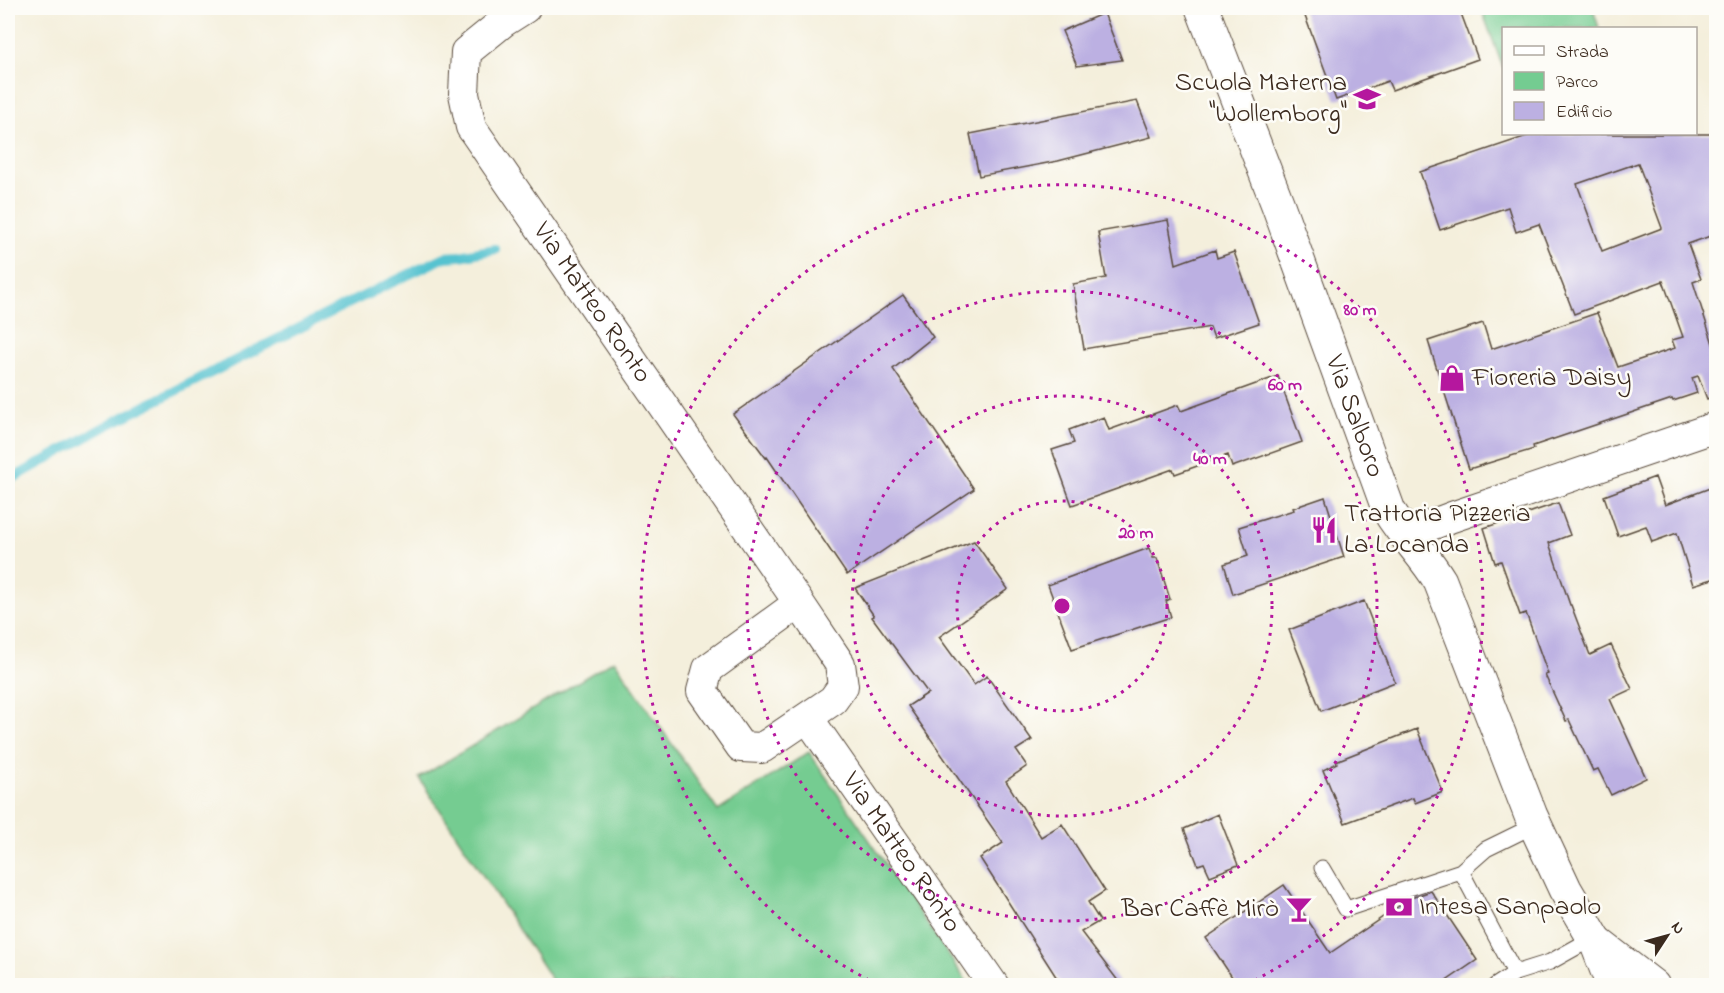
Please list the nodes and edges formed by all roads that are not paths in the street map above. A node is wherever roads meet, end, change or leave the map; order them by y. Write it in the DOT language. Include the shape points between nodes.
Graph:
graph roads {
  1 [pos="525,8"];
  2 [pos="1202,8"];
  3 [pos="1716,428"];
  4 [pos="1408,540"];
  5 [pos="800,603"];
  6 [pos="808,718"];
  7 [pos="1535,825"];
  8 [pos="1322,868"];
  9 [pos="1461,871"];
  10 [pos="1594,940"];
  11 [pos="1515,973"];
  12 [pos="994,986"];
  13 [pos="1495,986"];
  14 [pos="1612,986"];
  15 [pos="1653,986"];
  1 -- 5 [label="street, Via Matteo Ronto" via="466,52 464,94 471,127"];
  2 -- 4 [label="street, Via Salboro" via="1278,205 1381,493"];
  3 -- 4 [label="street" via="1452,517 1423,528"];
  4 -- 7 [label="street, Via Salboro" via="1424,555 1440,581"];
  5 -- 6 [label="street, Via Matteo Ronto" via="840,664 843,686 833,700"];
  5 -- 6 [label="street, Via Matteo Ronto" via="708,669 702,691 741,747 762,748"];
  6 -- 12 [label="street, Via Matteo Ronto"];
  7 -- 9 [label="lane" via="1486,849"];
  7 -- 10 [label="street, Via Salboro"];
  8 -- 9 [label="lane" via="1346,909"];
  9 -- 11 [label="lane"];
  10 -- 11 [label="lane" via="1550,962"];
  10 -- 14 [label="street, Via Salboro"];
  10 -- 15 [label="street, Via Salboro"];
  11 -- 13 [label="lane"];
}
